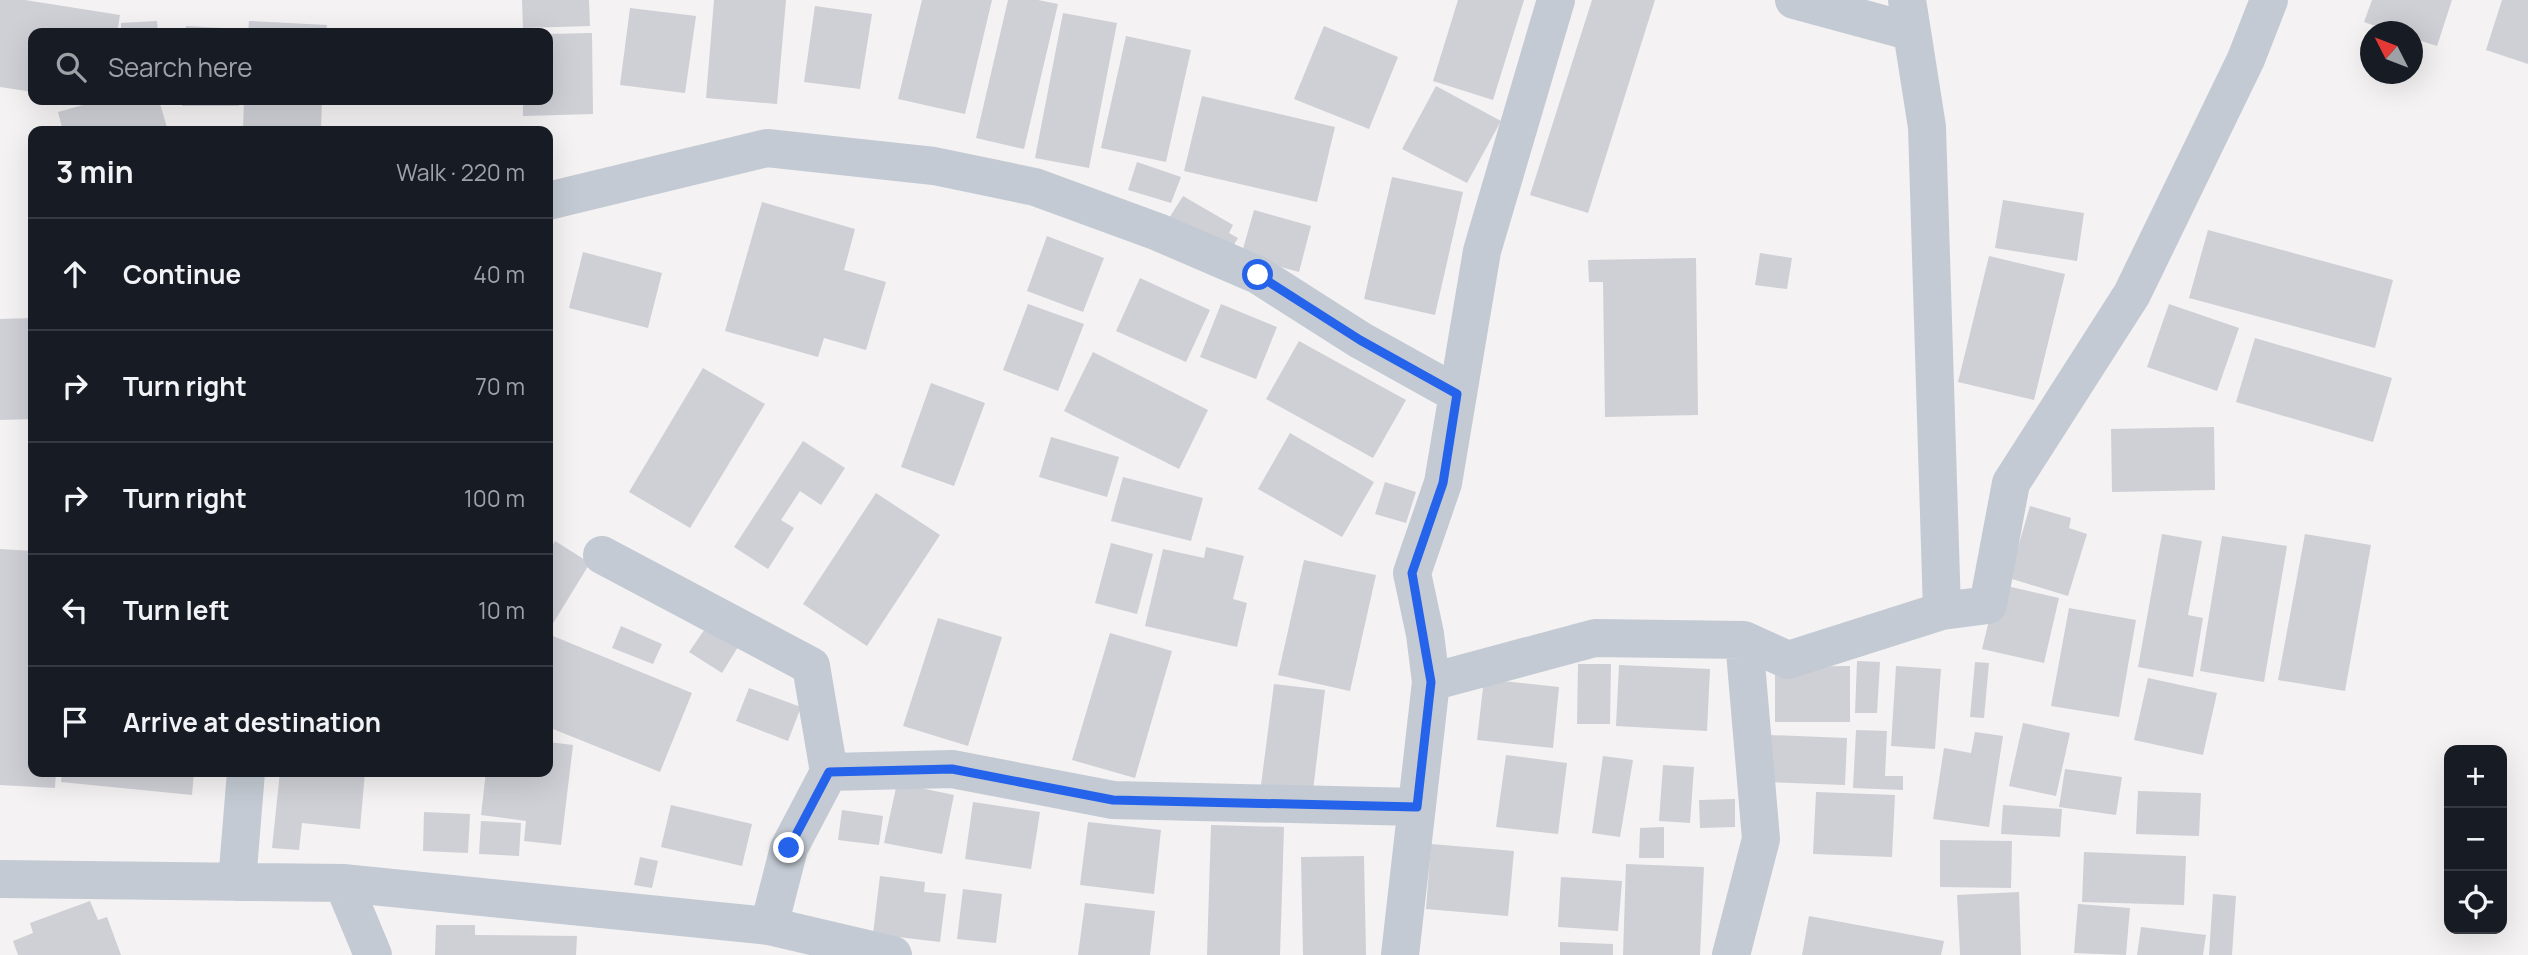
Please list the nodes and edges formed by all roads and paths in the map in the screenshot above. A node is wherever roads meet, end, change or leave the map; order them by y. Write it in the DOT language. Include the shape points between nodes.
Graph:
graph roads {
  1 [pos="1556,0"];
  2 [pos="1794,0"];
  3 [pos="2269,0"];
  4 [pos="1909,16"];
  5 [pos="553,200"];
  6 [pos="1457,394"];
  7 [pos="602,555"];
  8 [pos="1942,611"];
  9 [pos="1744,640"];
  10 [pos="1431,682"];
  11 [pos="829,772"];
  12 [pos="246,777"];
  13 [pos="1417,807"];
  14 [pos="0,879"];
  15 [pos="237,881"];
  16 [pos="343,883"];
  17 [pos="769,926"];
  18 [pos="373,955"];
  19 [pos="893,955"];
  20 [pos="1399,955"];
  21 [pos="1731,955"];
  1 -- 6 [label="street" via="1482,251"];
  2 -- 4 [label="street"];
  3 -- 8 [label="street" via="2246,59 2132,294 2011,483 1988,606"];
  4 -- 8 [label="street" via="1927,127"];
  5 -- 6 [label="street" via="767,148 934,166 1035,187 1258,275"];
  6 -- 10 [label="street" via="1443,483 1412,573"];
  7 -- 11 [label="street" via="811,666"];
  8 -- 9 [label="street" via="1788,660"];
  9 -- 10 [label="street" via="1595,638"];
  9 -- 21 [label="street" via="1761,839"];
  10 -- 13 [label="street"];
  11 -- 13 [label="street" via="952,769 1113,800"];
  11 -- 17 [label="street" via="789,848"];
  12 -- 15 [label="street"];
  13 -- 20 [label="street"];
  14 -- 15 [label="street"];
  15 -- 16 [label="street"];
  16 -- 17 [label="street"];
  16 -- 18 [label="street"];
  17 -- 19 [label="street"];
}
